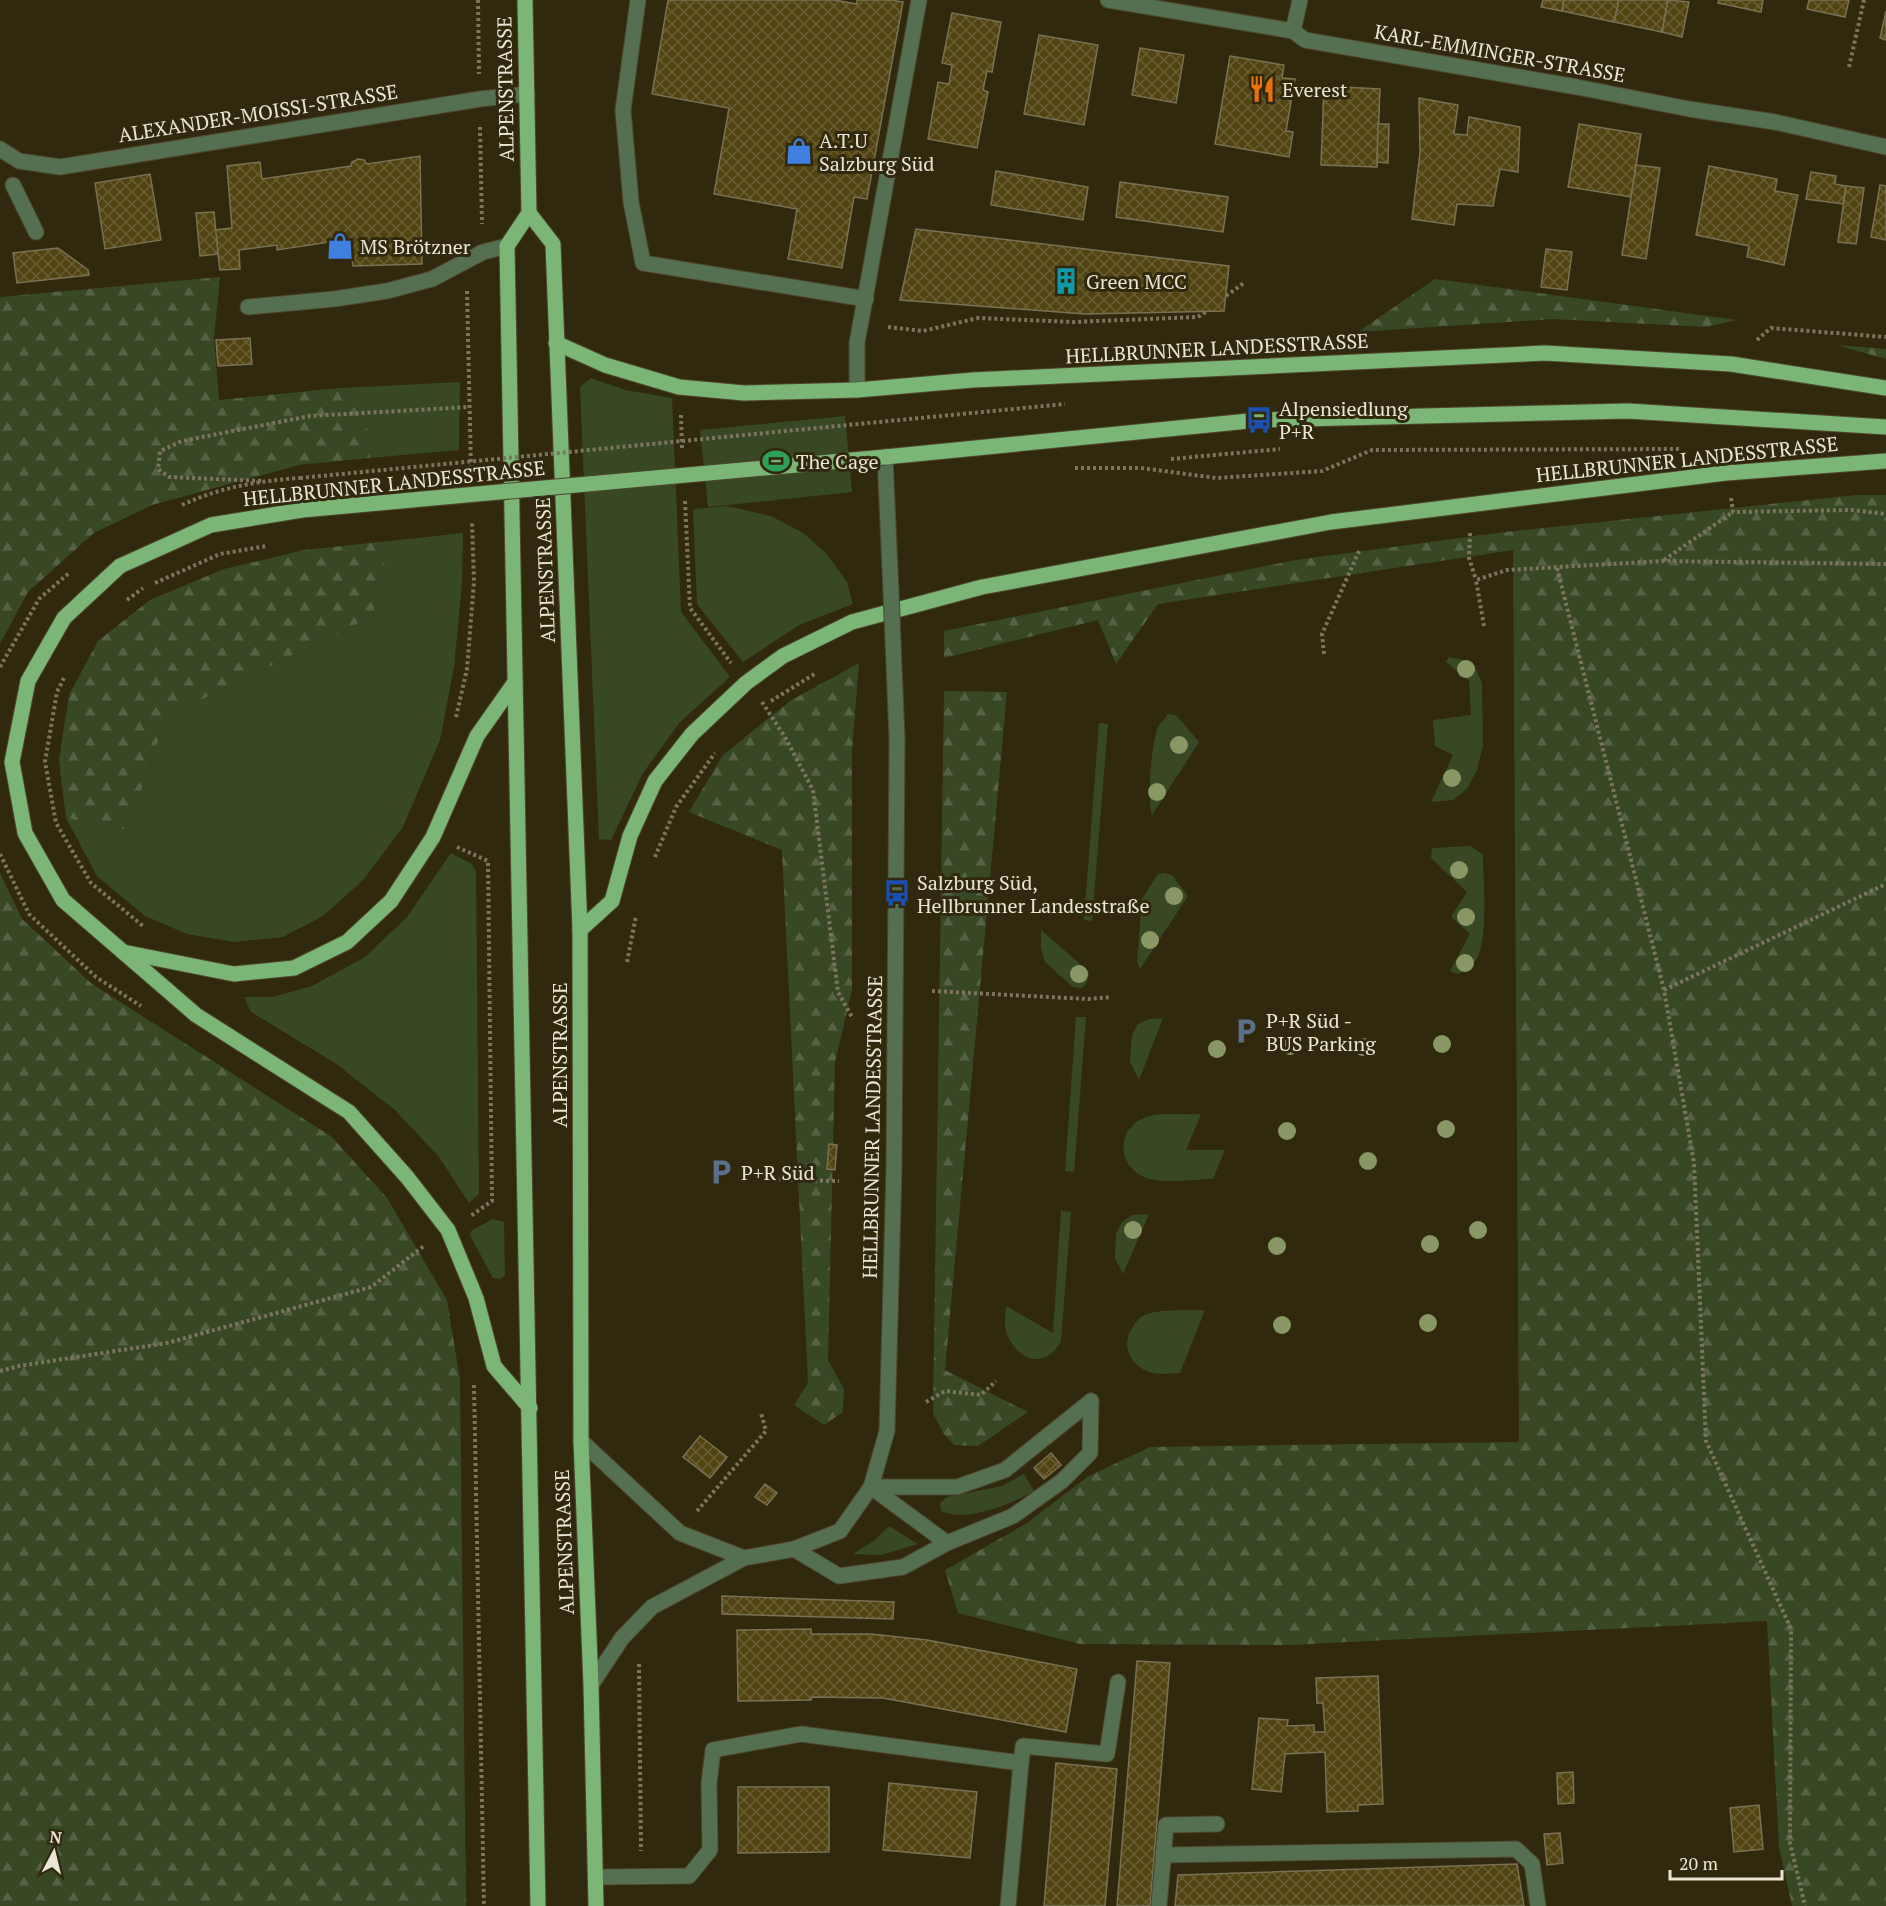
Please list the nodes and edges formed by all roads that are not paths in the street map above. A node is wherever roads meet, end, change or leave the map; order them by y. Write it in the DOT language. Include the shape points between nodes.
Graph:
graph roads {
  1 [pos="525,0"];
  2 [pos="638,0"];
  3 [pos="919,0"];
  4 [pos="1108,0"];
  5 [pos="1300,0"];
  6 [pos="1293,31"];
  7 [pos="527,94"];
  8 [pos="1886,147"];
  9 [pos="0,149"];
  10 [pos="19,161"];
  11 [pos="6,186"];
  12 [pos="529,213"];
  13 [pos="36,232"];
  14 [pos="507,246"];
  15 [pos="866,299"];
  16 [pos="248,307"];
  17 [pos="556,343"];
  18 [pos="1886,388"];
  19 [pos="857,390"];
  20 [pos="1886,427"];
  21 [pos="885,457"];
  22 [pos="1886,461"];
  23 [pos="515,682"];
  24 [pos="580,930"];
  25 [pos="120,951"];
  26 [pos="530,1408"];
  27 [pos="581,1441"];
  28 [pos="871,1487"];
  29 [pos="947,1543"];
  30 [pos="794,1550"];
  31 [pos="744,1558"];
  32 [pos="1118,1682"];
  33 [pos="591,1685"];
  34 [pos="1021,1763"];
  35 [pos="1217,1824"];
  36 [pos="1163,1855"];
  37 [pos="596,1877"];
  38 [pos="538,1906"];
  39 [pos="596,1906"];
  40 [pos="1008,1906"];
  41 [pos="1159,1906"];
  42 [pos="1538,1906"];
  1 -- 7 [label="main road, ALPENSTRASSE"];
  2 -- 15 [label="street" via="623,110 631,202 644,263"];
  3 -- 15 [label="street"];
  4 -- 6 [label="street, KARL-EMMINGER-STRASSE"];
  5 -- 6 [label="street"];
  6 -- 8 [label="street, KARL-EMMINGER-STRASSE" via="1305,40 1775,122"];
  7 -- 10 [label="street, ALEXANDER-MOISSI-STRASSE" via="60,167"];
  7 -- 12 [label="main road, ALPENSTRASSE"];
  9 -- 10 [label="street, ALEXANDER-MOISSI-STRASSE"];
  10 -- 11 [label="street"];
  11 -- 13 [label="street"];
  12 -- 14 [label="main road"];
  12 -- 17 [label="main road, ALPENSTRASSE" via="553,244"];
  14 -- 16 [label="street" via="483,252 432,279 387,291"];
  14 -- 23 [label="main road, ALPENSTRASSE"];
  15 -- 19 [label="street" via="857,343"];
  17 -- 19 [label="main road, HELLBRUNNER LANDESSTRASSE" via="605,365 679,387 744,393"];
  17 -- 24 [label="main road, ALPENSTRASSE"];
  18 -- 19 [label="main road, HELLBRUNNER LANDESSTRASSE" via="1731,364 1545,353 973,380"];
  20 -- 21 [label="main road, HELLBRUNNER LANDESSTRASSE" via="1629,411 1258,420"];
  21 -- 25 [label="main road, HELLBRUNNER LANDESSTRASSE, bridge" via="302,510 211,525 120,566 64,618 28,681 12,762 25,833 63,900"];
  21 -- 28 [label="street, HELLBRUNNER LANDESSTRASSE, bridge" via="897,739 894,1169 887,1431"];
  22 -- 24 [label="main road, HELLBRUNNER LANDESSTRASSE" via="1726,473 1331,522 982,587 852,622 783,656 746,683 693,734 656,781 630,836 612,901"];
  23 -- 25 [label="main road" via="477,736 433,837 391,901 347,942 294,969 234,974"];
  23 -- 26 [label="main road, ALPENSTRASSE"];
  24 -- 27 [label="main road, ALPENSTRASSE"];
  25 -- 26 [label="main road, HELLBRUNNER LANDESSTRASSE" via="196,1015 349,1112 448,1230 476,1298 494,1365"];
  26 -- 38 [label="main road, ALPENSTRASSE"];
  27 -- 31 [label="street" via="680,1533"];
  27 -- 33 [label="main road, ALPENSTRASSE"];
  28 -- 29 [label="street"];
  28 -- 29 [label="street" via="957,1487 1005,1470 1091,1401 1090,1453 1062,1481 1013,1516"];
  28 -- 30 [label="street, HELLBRUNNER LANDESSTRASSE" via="840,1531"];
  29 -- 30 [label="street" via="903,1567 839,1576"];
  30 -- 31 [label="street, HELLBRUNNER LANDESSTRASSE"];
  31 -- 33 [label="street, HELLBRUNNER LANDESSTRASSE" via="652,1607 622,1638"];
  32 -- 34 [label="street" via="1107,1754 1023,1746"];
  33 -- 37 [label="main road, ALPENSTRASSE"];
  34 -- 37 [label="street" via="801,1734 713,1750 709,1783 710,1850 689,1876"];
  34 -- 40 [label="street"];
  35 -- 36 [label="street" via="1166,1825"];
  36 -- 41 [label="street"];
  36 -- 42 [label="street" via="1516,1849 1532,1864"];
  37 -- 39 [label="main road, ALPENSTRASSE"];
}
